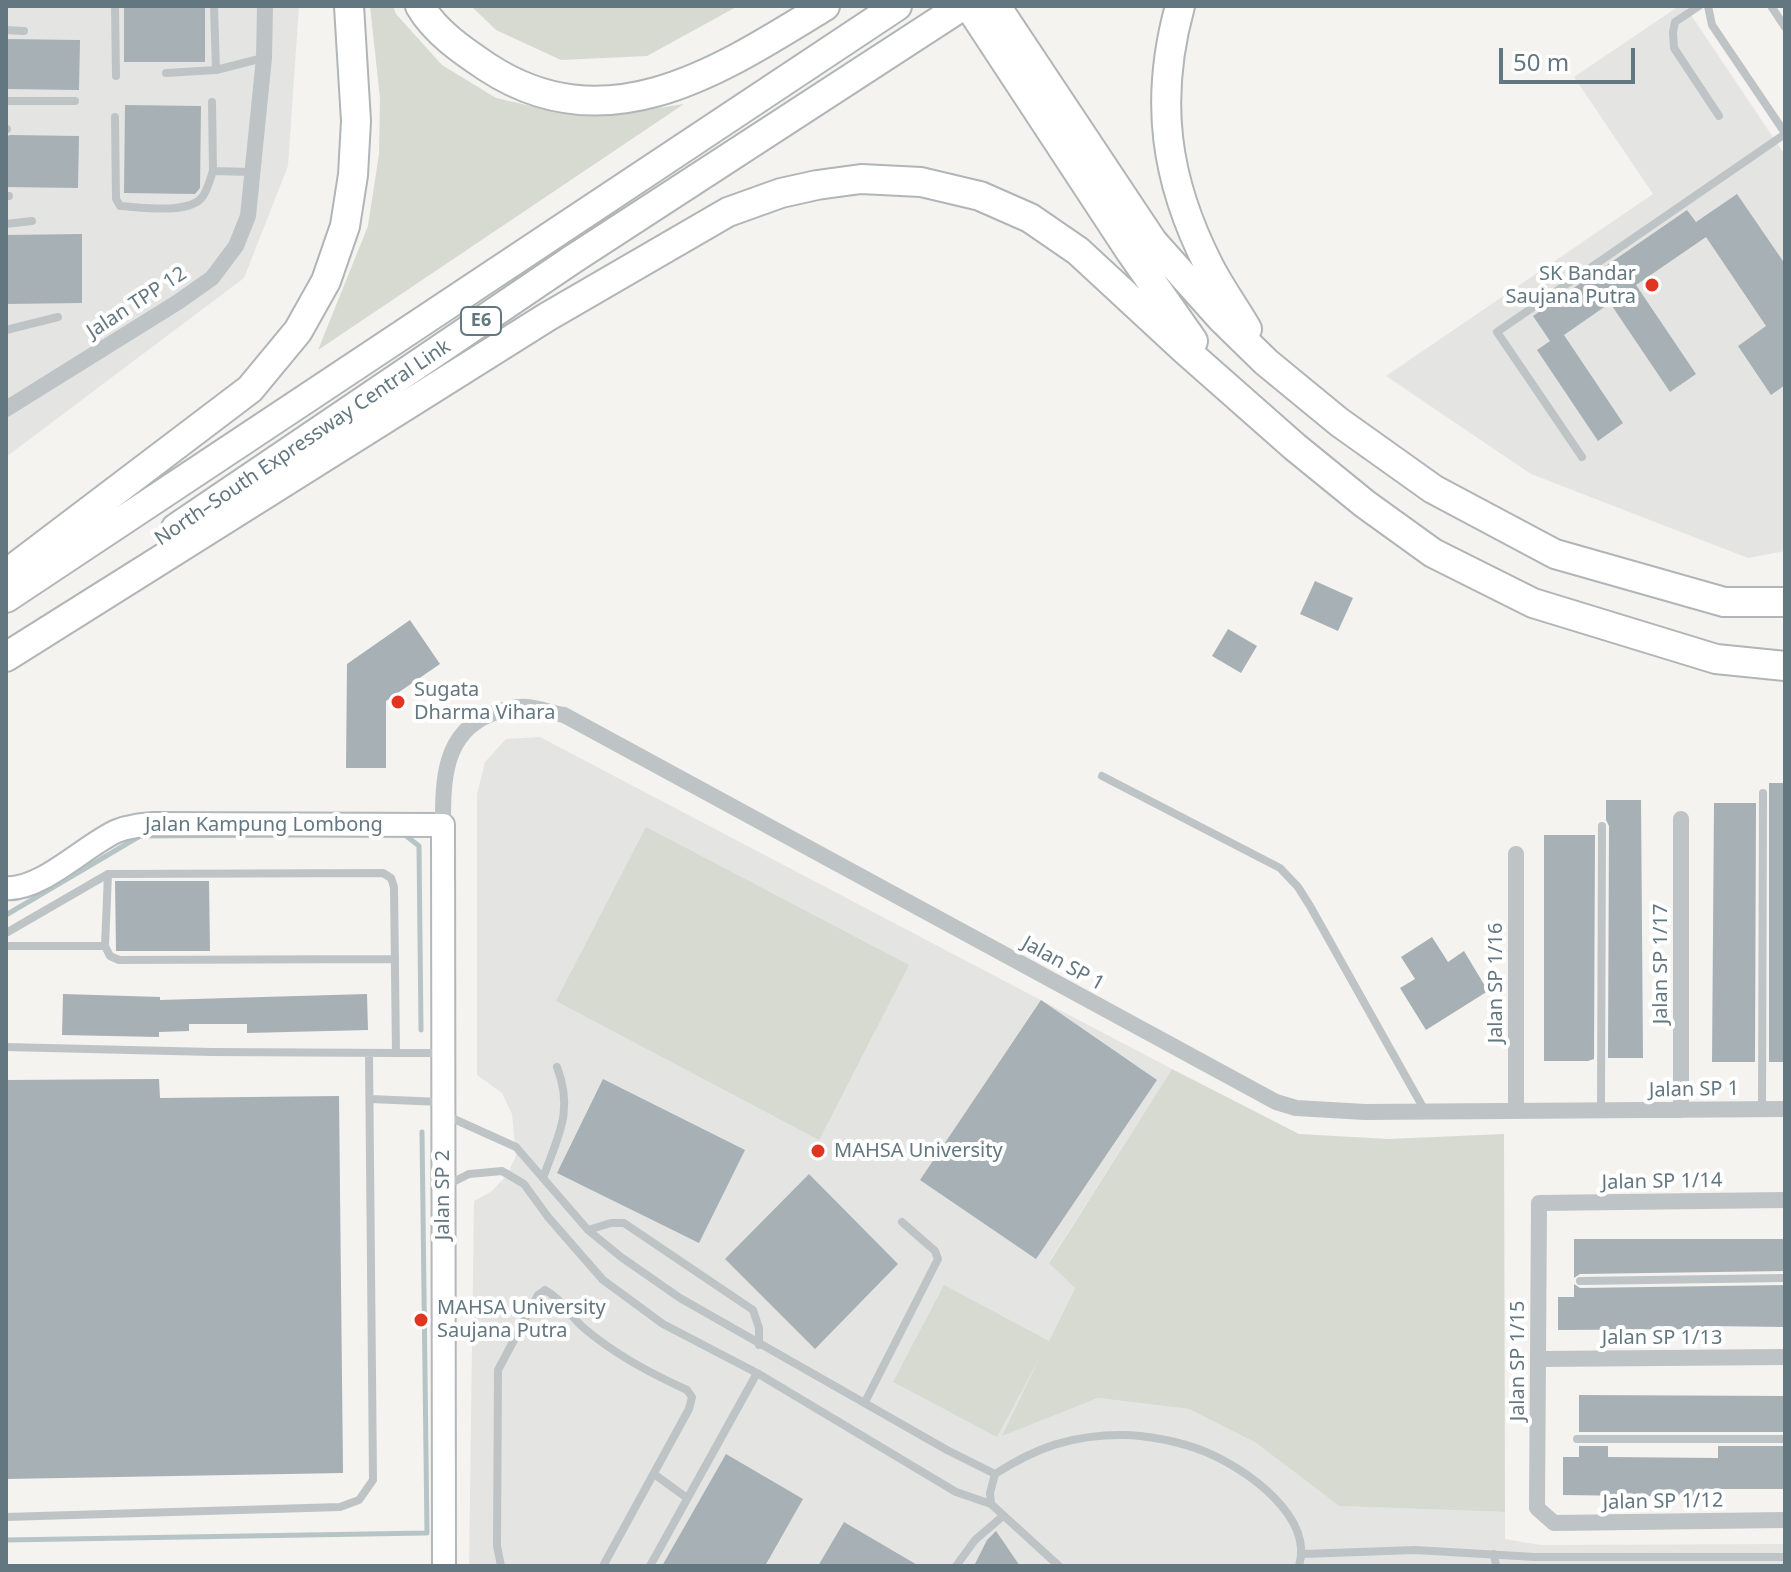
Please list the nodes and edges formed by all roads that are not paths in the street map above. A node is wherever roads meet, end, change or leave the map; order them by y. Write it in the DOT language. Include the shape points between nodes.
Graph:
graph roads {
  1 [pos="115,6"];
  2 [pos="214,6"];
  3 [pos="265,6"];
  4 [pos="349,6"];
  5 [pos="420,6"];
  6 [pos="825,6"];
  7 [pos="897,6"];
  8 [pos="962,6"];
  9 [pos="969,6"];
  10 [pos="996,6"];
  11 [pos="1180,6"];
  12 [pos="1699,6"];
  13 [pos="1708,6"];
  14 [pos="1771,6"];
  15 [pos="1785,27"];
  16 [pos="6,30"];
  17 [pos="24,31"];
  18 [pos="264,58"];
  19 [pos="216,70"];
  20 [pos="166,73"];
  21 [pos="116,76"];
  22 [pos="1032,83"];
  23 [pos="6,101"];
  24 [pos="75,101"];
  25 [pos="212,102"];
  26 [pos="1719,116"];
  27 [pos="115,117"];
  28 [pos="1785,134"];
  29 [pos="213,171"];
  30 [pos="252,172"];
  31 [pos="32,221"];
  32 [pos="6,224"];
  33 [pos="58,317"];
  34 [pos="6,330"];
  35 [pos="1266,362"];
  36 [pos="1219,378"];
  37 [pos="6,409"];
  38 [pos="1582,457"];
  39 [pos="6,574"];
  40 [pos="6,598"];
  41 [pos="1785,602"];
  42 [pos="6,644"];
  43 [pos="6,657"];
  44 [pos="1785,666"];
  45 [pos="1102,776"];
  46 [pos="1763,793"];
  47 [pos="1681,819"];
  48 [pos="443,825"];
  49 [pos="1602,826"];
  50 [pos="1516,854"];
  51 [pos="108,874"];
  52 [pos="6,888"];
  53 [pos="6,933"];
  54 [pos="6,946"];
  55 [pos="105,946"];
  56 [pos="395,959"];
  57 [pos="6,1047"];
  58 [pos="369,1053"];
  59 [pos="396,1053"];
  60 [pos="443,1053"];
  61 [pos="557,1067"];
  62 [pos="370,1099"];
  63 [pos="443,1108"];
  64 [pos="1762,1109"];
  65 [pos="1785,1109"];
  66 [pos="1681,1110"];
  67 [pos="1516,1111"];
  68 [pos="1601,1111"];
  69 [pos="1425,1112"];
  70 [pos="543,1178"];
  71 [pos="443,1187"];
  72 [pos="1785,1200"];
  73 [pos="1539,1203"];
  74 [pos="902,1222"];
  75 [pos="588,1230"];
  76 [pos="1785,1278"];
  77 [pos="1580,1281"];
  78 [pos="759,1345"];
  79 [pos="1785,1357"];
  80 [pos="1539,1359"];
  81 [pos="757,1373"];
  82 [pos="865,1402"];
  83 [pos="1577,1439"];
  84 [pos="1785,1439"];
  85 [pos="654,1474"];
  86 [pos="995,1474"];
  87 [pos="687,1498"];
  88 [pos="991,1504"];
  89 [pos="1003,1516"];
  90 [pos="1545,1516"];
  91 [pos="6,1517"];
  92 [pos="1785,1520"];
  93 [pos="1303,1554"];
  94 [pos="1494,1554"];
  95 [pos="1785,1557"];
  96 [pos="444,1566"];
  97 [pos="501,1566"];
  98 [pos="603,1566"];
  99 [pos="650,1566"];
  100 [pos="956,1566"];
  101 [pos="1059,1566"];
  102 [pos="1299,1566"];
  103 [pos="1496,1566"];
  1 -- 21 [label="lane"];
  2 -- 19 [label="lane"];
  3 -- 18 [label="street, Jalan TPP 12"];
  4 -- 39 [label="highway" via="356,121 351,188 345,226 326,281 298,331 250,389"];
  5 -- 6 [label="highway" via="464,52 499,75 541,93 585,100 653,95 696,79"];
  7 -- 40 [label="highway, North–South Expressway Central Link / E6"];
  8 -- 42 [label="highway, North–South Expressway Central Link / E6" via="573,259"];
  9 -- 22 [label="highway"];
  10 -- 22 [label="highway"];
  11 -- 35 [label="highway" via="1167,76 1171,168 1184,213 1210,268"];
  12 -- 26 [label="lane" via="1675,22 1674,48"];
  13 -- 28 [label="lane" via="1712,25"];
  14 -- 15 [label="lane"];
  16 -- 17 [label="lane"];
  18 -- 19 [label="lane"];
  18 -- 30 [label="street, Jalan TPP 12"];
  19 -- 20 [label="lane"];
  22 -- 35 [label="highway" via="1153,242"];
  22 -- 36 [label="highway" via="1130,251"];
  23 -- 24 [label="lane"];
  25 -- 29 [label="lane"];
  27 -- 29 [label="lane" via="120,206 194,205"];
  28 -- 38 [label="lane" via="1497,332"];
  29 -- 30 [label="lane"];
  30 -- 37 [label="street, Jalan TPP 12" via="248,216 236,246 212,278"];
  31 -- 32 [label="lane"];
  33 -- 34 [label="lane"];
  35 -- 41 [label="highway" via="1433,489 1555,554 1724,602"];
  36 -- 43 [label="highway" via="1078,251 1030,218 980,196 921,182 861,179 781,193 728,212 547,317"];
  36 -- 44 [label="highway" via="1365,504 1445,559 1533,603 1716,659"];
  45 -- 69 [label="lane" via="1280,868 1310,906"];
  46 -- 64 [label="lane"];
  47 -- 66 [label="street, Jalan SP 1/17"];
  48 -- 52 [label="street, Jalan Kampung Lombong" via="130,826 32,883"];
  48 -- 60 [label="street, Jalan SP 2"];
  48 -- 69 [label="street, Jalan SP 1" via="449,754 464,731 504,709 526,707 564,715 1276,1102 1326,1111"];
  49 -- 68 [label="lane"];
  50 -- 67 [label="street, Jalan SP 1/16"];
  51 -- 53 [label="lane"];
  51 -- 55 [label="lane"];
  51 -- 56 [label="lane" via="383,873 394,887"];
  54 -- 55 [label="lane"];
  55 -- 56 [label="lane" via="119,960"];
  56 -- 59 [label="lane"];
  57 -- 58 [label="lane"];
  58 -- 59 [label="lane"];
  58 -- 62 [label="lane"];
  59 -- 60 [label="lane"];
  60 -- 63 [label="street, Jalan SP 2"];
  61 -- 70 [label="lane" via="565,1106"];
  62 -- 63 [label="lane"];
  62 -- 91 [label="lane" via="373,1480 359,1500 340,1507"];
  63 -- 70 [label="lane" via="516,1147"];
  63 -- 71 [label="street, Jalan SP 2"];
  64 -- 65 [label="street, Jalan SP 1"];
  64 -- 66 [label="street, Jalan SP 1"];
  66 -- 68 [label="street, Jalan SP 1"];
  67 -- 68 [label="street, Jalan SP 1"];
  67 -- 69 [label="street, Jalan SP 1"];
  70 -- 75 [label="lane"];
  71 -- 81 [label="lane" via="469,1174 502,1171 524,1184 603,1280 663,1324"];
  71 -- 96 [label="street, Jalan SP 2"];
  72 -- 73 [label="street, Jalan SP 1/14"];
  73 -- 80 [label="street, Jalan SP 1/15"];
  74 -- 82 [label="lane" via="938,1259"];
  75 -- 78 [label="lane" via="680,1298"];
  75 -- 78 [label="lane" via="624,1223 663,1249 753,1310"];
  76 -- 77 [label="lane"];
  78 -- 82 [label="lane"];
  79 -- 80 [label="street, Jalan SP 1/13"];
  80 -- 90 [label="street, Jalan SP 1/15" via="1537,1508"];
  81 -- 87 [label="lane"];
  81 -- 88 [label="lane" via="956,1492"];
  82 -- 86 [label="lane"];
  83 -- 84 [label="lane"];
  85 -- 87 [label="lane"];
  85 -- 97 [label="lane" via="692,1397 612,1351 545,1290 498,1370"];
  85 -- 98 [label="lane"];
  86 -- 88 [label="lane"];
  86 -- 93 [label="lane" via="1044,1446 1081,1437 1167,1441 1204,1451 1270,1494 1297,1529"];
  87 -- 99 [label="lane"];
  88 -- 89 [label="lane"];
  89 -- 100 [label="lane"];
  89 -- 101 [label="lane"];
  90 -- 92 [label="street, Jalan SP 1/12" via="1554,1523"];
  93 -- 94 [label="lane"];
  93 -- 102 [label="lane"];
  94 -- 95 [label="lane"];
  94 -- 103 [label="lane"];
}
